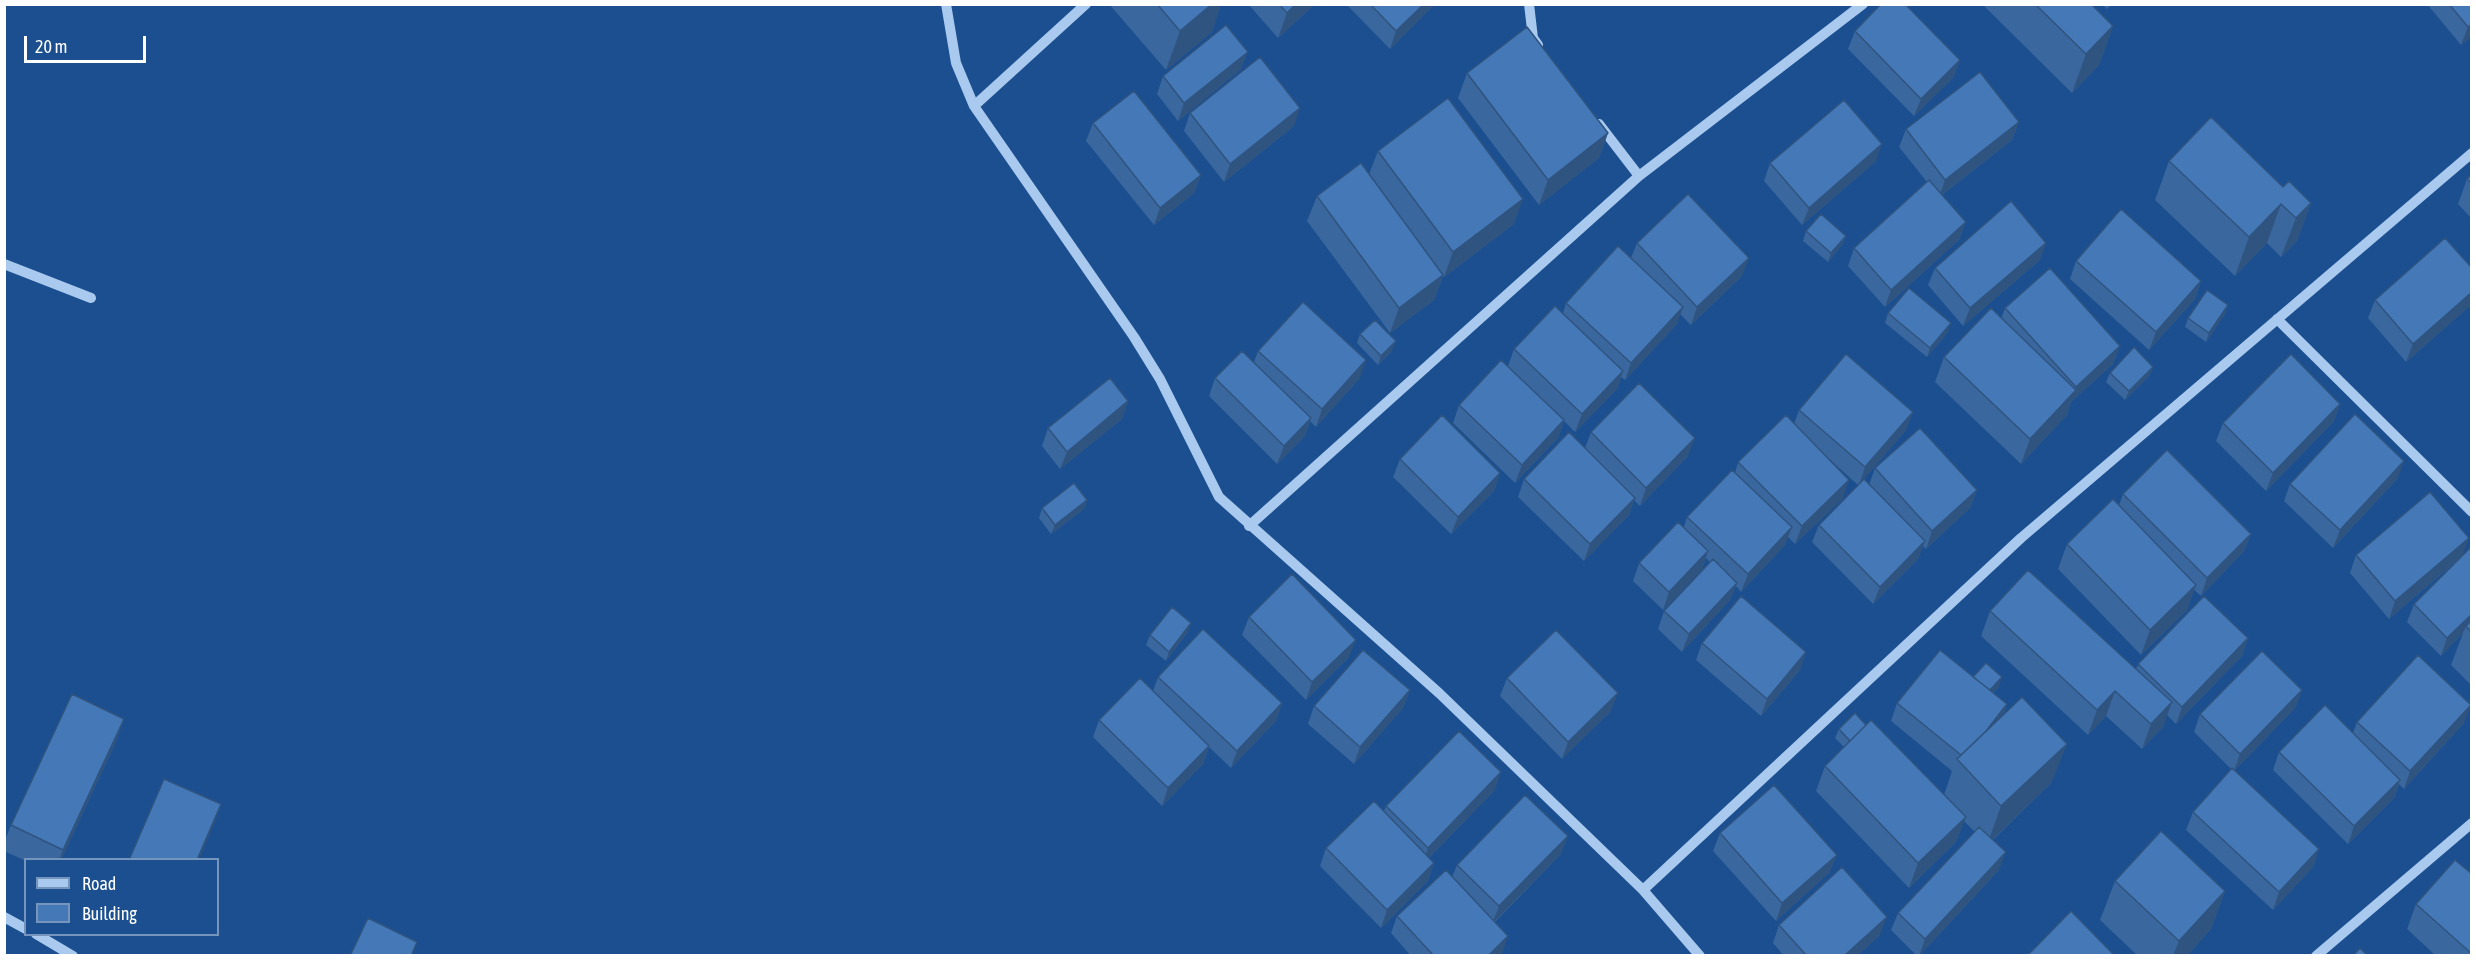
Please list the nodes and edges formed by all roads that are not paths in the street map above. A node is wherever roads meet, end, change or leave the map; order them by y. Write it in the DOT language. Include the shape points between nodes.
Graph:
graph roads {
  1 [pos="946,4"];
  2 [pos="1086,4"];
  3 [pos="1529,4"];
  4 [pos="1863,4"];
  5 [pos="1547,57"];
  6 [pos="974,106"];
  7 [pos="1590,112"];
  8 [pos="2472,153"];
  9 [pos="1640,176"];
  10 [pos="4,264"];
  11 [pos="91,298"];
  12 [pos="2277,319"];
  13 [pos="2472,512"];
  14 [pos="1249,525"];
  15 [pos="2472,823"];
  16 [pos="1643,890"];
  17 [pos="4,917"];
  18 [pos="24,928"];
  19 [pos="39,936"];
  20 [pos="73,956"];
  21 [pos="1700,956"];
  22 [pos="2316,956"];
  1 -- 6 [label="street" via="956,63"];
  2 -- 6 [label="street"];
  3 -- 5 [label="street" via="1533,38"];
  4 -- 9 [label="street"];
  6 -- 14 [label="street" via="1134,337 1160,379 1219,497"];
  7 -- 9 [label="street"];
  8 -- 12 [label="street"];
  9 -- 14 [label="street"];
  10 -- 11 [label="street"];
  12 -- 13 [label="street"];
  12 -- 16 [label="street" via="2021,538"];
  14 -- 16 [label="street" via="1440,693"];
  15 -- 22 [label="street"];
  16 -- 21 [label="street"];
  17 -- 18 [label="street"];
  19 -- 20 [label="street"];
}
